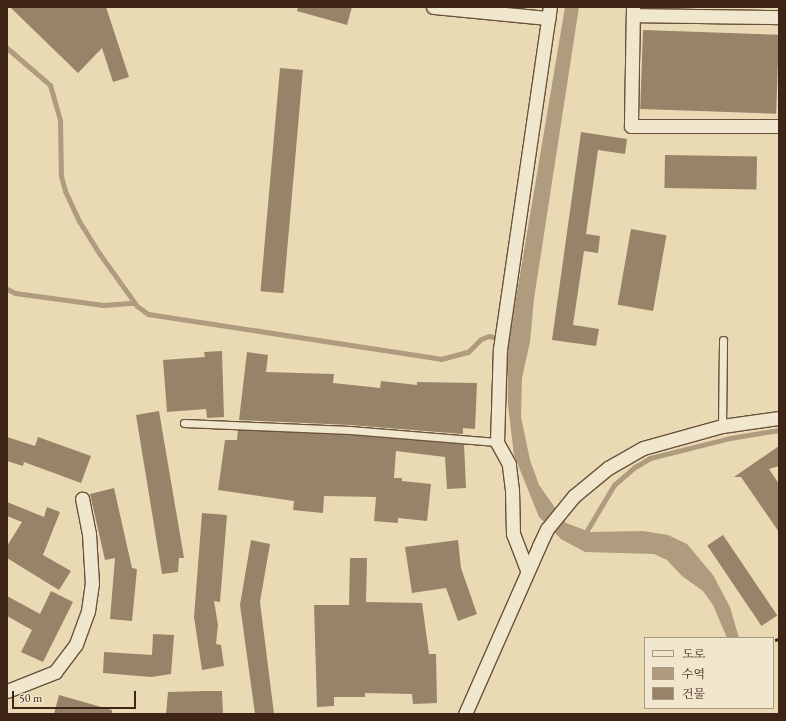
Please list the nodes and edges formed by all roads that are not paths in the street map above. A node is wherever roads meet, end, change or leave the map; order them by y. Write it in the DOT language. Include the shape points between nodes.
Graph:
graph roads {
  1 [pos="434,7"];
  2 [pos="633,11"];
  3 [pos="549,13"];
  4 [pos="779,17"];
  5 [pos="779,126"];
  6 [pos="723,340"];
  7 [pos="779,418"];
  8 [pos="184,423"];
  9 [pos="722,426"];
  10 [pos="497,442"];
  11 [pos="82,499"];
  12 [pos="527,570"];
  13 [pos="7,691"];
  14 [pos="465,714"];
  1 -- 3 [label="street"];
  2 -- 4 [label="street"];
  2 -- 5 [label="street" via="631,126"];
  3 -- 10 [label="street" via="500,349"];
  6 -- 9 [label="lane"];
  7 -- 9 [label="street"];
  8 -- 10 [label="lane" via="350,430"];
  9 -- 12 [label="street" via="643,448 608,468 574,496 547,529"];
  10 -- 12 [label="street" via="509,464 512,534"];
  11 -- 13 [label="street" via="89,534 92,584 88,610 76,644 55,672"];
  12 -- 14 [label="street"];
}
